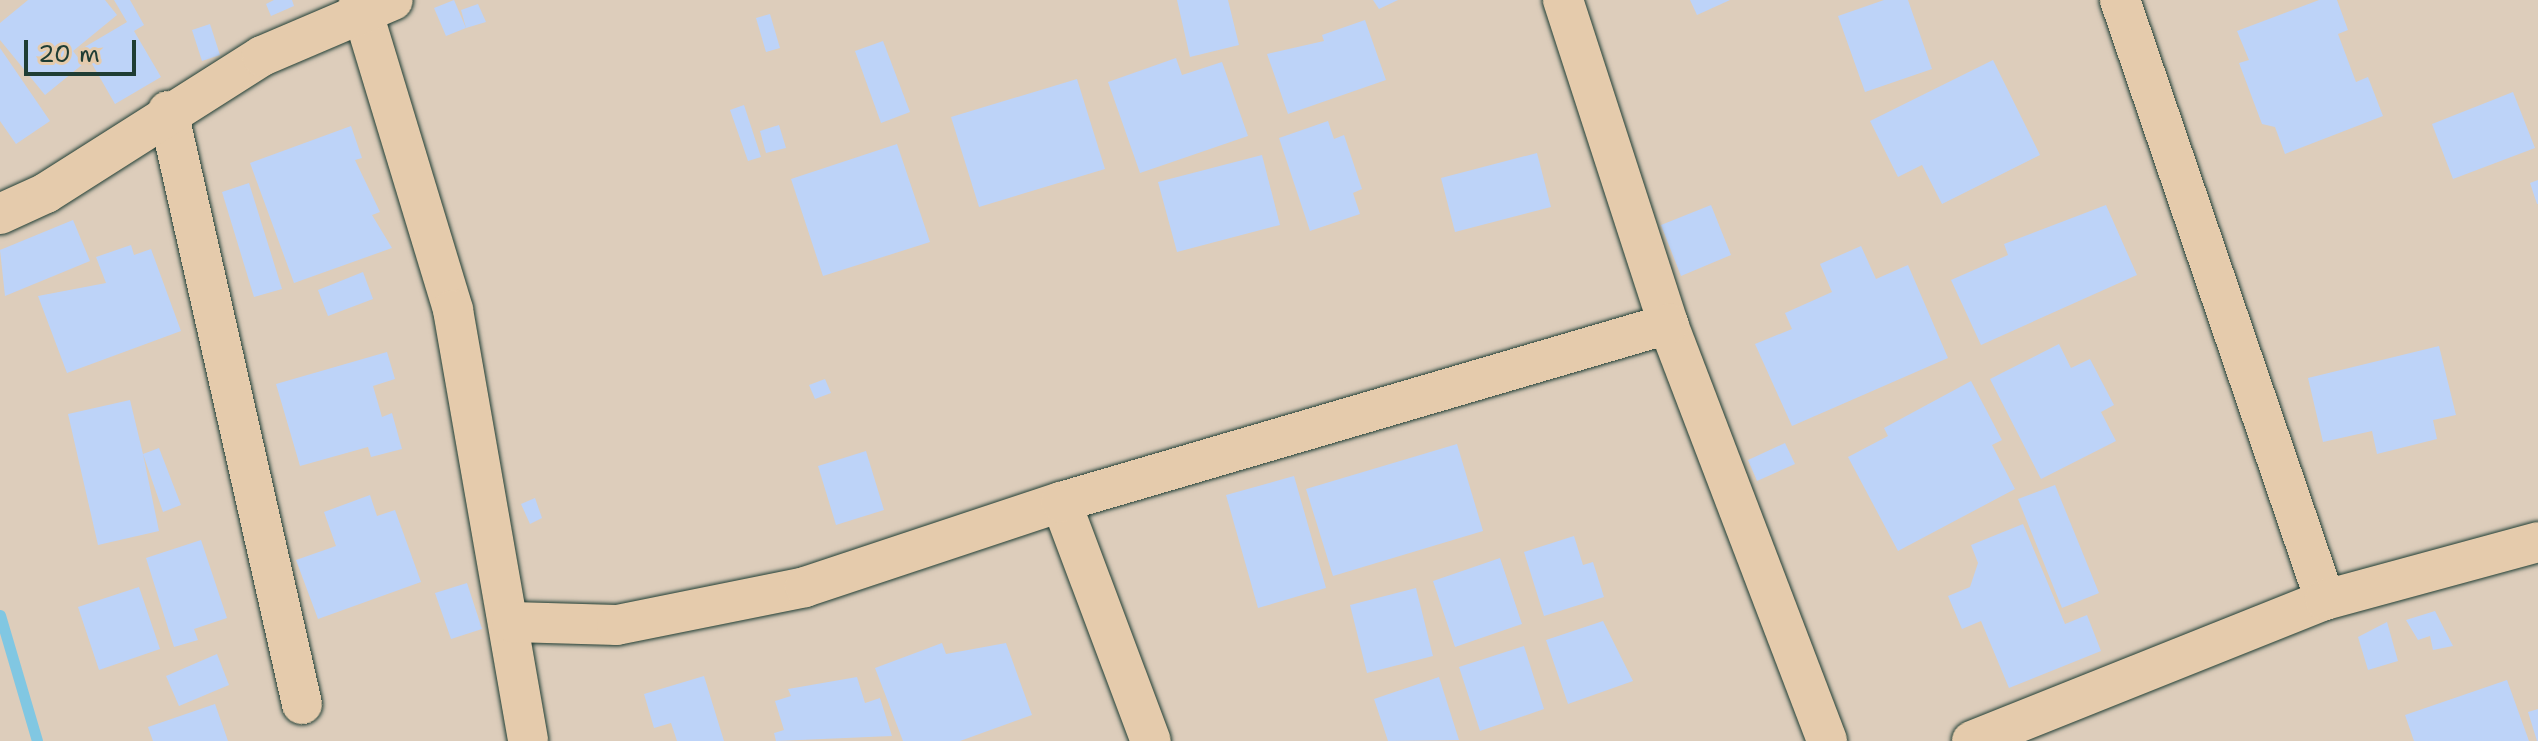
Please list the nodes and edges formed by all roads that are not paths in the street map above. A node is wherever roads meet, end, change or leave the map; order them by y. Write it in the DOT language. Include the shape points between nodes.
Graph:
graph roads {
  1 [pos="1563,0"];
  2 [pos="2120,0"];
  3 [pos="370,4"];
  4 [pos="168,111"];
  5 [pos="0,214"];
  6 [pos="1668,324"];
  7 [pos="1061,502"];
  8 [pos="2538,542"];
  9 [pos="2325,600"];
  10 [pos="512,622"];
  11 [pos="302,704"];
  12 [pos="528,741"];
  13 [pos="1151,741"];
  14 [pos="1827,741"];
  15 [pos="1972,741"];
  1 -- 6 [label="street"];
  2 -- 9 [label="street"];
  3 -- 4 [label="street"];
  3 -- 10 [label="street" via="453,310"];
  4 -- 5 [label="street" via="46,193"];
  4 -- 11 [label="street"];
  6 -- 7 [label="street"];
  6 -- 14 [label="street"];
  7 -- 10 [label="street" via="805,587 617,625"];
  7 -- 13 [label="street"];
  8 -- 9 [label="street"];
  9 -- 15 [label="street"];
  10 -- 12 [label="street"];
}
